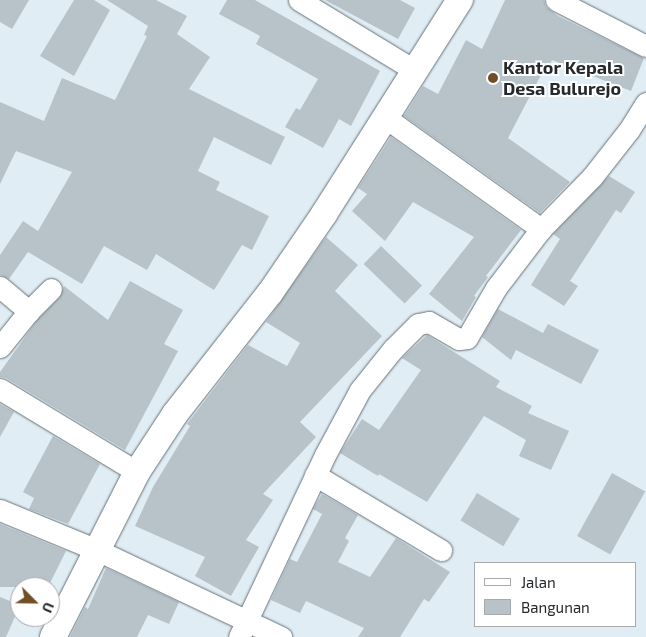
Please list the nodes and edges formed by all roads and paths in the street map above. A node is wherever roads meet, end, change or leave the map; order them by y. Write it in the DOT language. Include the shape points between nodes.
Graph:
graph roads {
  1 [pos="299,0"];
  2 [pos="460,0"];
  3 [pos="556,0"];
  4 [pos="646,46"];
  5 [pos="416,71"];
  6 [pos="646,103"];
  7 [pos="386,118"];
  8 [pos="540,229"];
  9 [pos="0,287"];
  10 [pos="52,289"];
  11 [pos="29,311"];
  12 [pos="0,347"];
  13 [pos="0,389"];
  14 [pos="138,472"];
  15 [pos="316,475"];
  16 [pos="0,510"];
  17 [pos="97,550"];
  18 [pos="441,550"];
  19 [pos="243,629"];
  20 [pos="53,637"];
  21 [pos="281,637"];
  1 -- 5 [label="street"];
  2 -- 5 [label="street"];
  3 -- 4 [label="street"];
  5 -- 7 [label="street"];
  6 -- 8 [label="street" via="592,177"];
  7 -- 8 [label="street"];
  7 -- 14 [label="street" via="270,293 175,414"];
  8 -- 15 [label="street" via="496,288 468,338 459,340 424,322 393,348 360,390"];
  9 -- 11 [label="street"];
  10 -- 11 [label="street"];
  11 -- 12 [label="street"];
  13 -- 14 [label="street"];
  14 -- 17 [label="street"];
  15 -- 18 [label="street"];
  15 -- 19 [label="street"];
  16 -- 17 [label="street"];
  17 -- 19 [label="street"];
  17 -- 20 [label="street"];
  19 -- 21 [label="street"];
}
